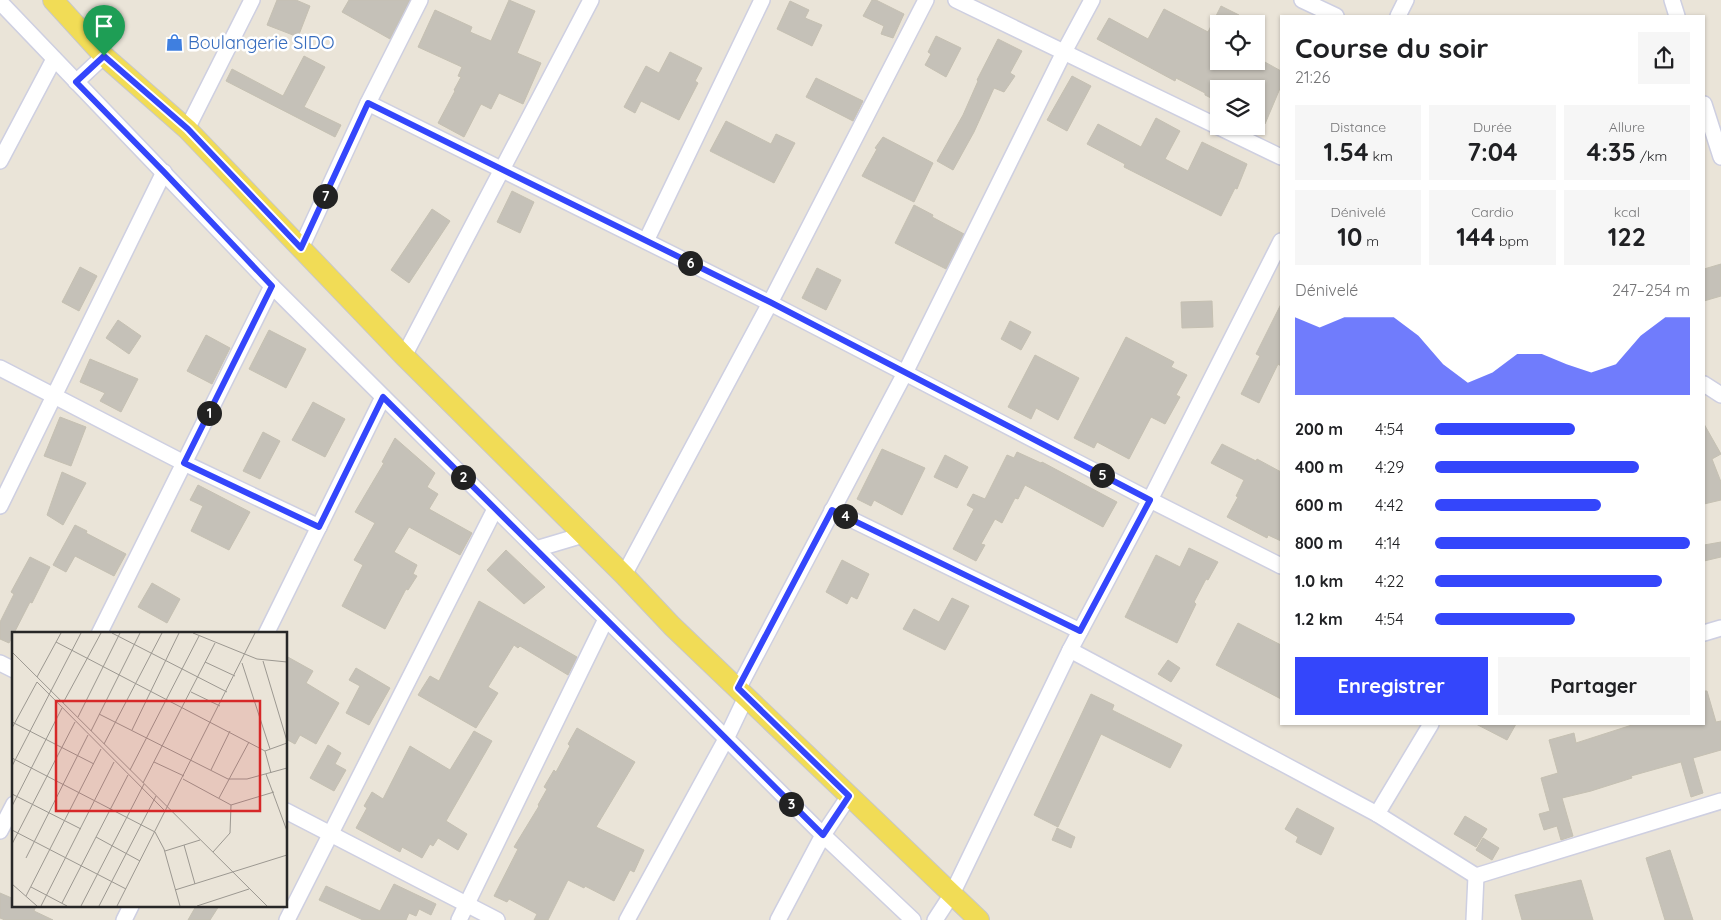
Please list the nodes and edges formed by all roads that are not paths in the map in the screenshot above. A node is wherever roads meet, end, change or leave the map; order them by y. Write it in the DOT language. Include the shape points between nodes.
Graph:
graph roads {
  1 [pos="252,0"];
  2 [pos="420,0"];
  3 [pos="591,0"];
  4 [pos="762,0"];
  5 [pos="926,0"];
  6 [pos="956,0"];
  7 [pos="1092,0"];
  8 [pos="1302,0"];
  9 [pos="1406,0"];
  10 [pos="1672,0"];
  11 [pos="0,2"];
  12 [pos="63,4"];
  13 [pos="1334,15"];
  14 [pos="1398,15"];
  15 [pos="1677,15"];
  16 [pos="1064,52"];
  17 [pos="104,56"];
  18 [pos="54,59"];
  19 [pos="76,82"];
  20 [pos="368,103"];
  21 [pos="1705,107"];
  22 [pos="188,129"];
  23 [pos="1280,157"];
  24 [pos="1721,157"];
  25 [pos="0,161"];
  26 [pos="501,169"];
  27 [pos="164,172"];
  28 [pos="646,241"];
  29 [pos="1280,243"];
  30 [pos="301,248"];
  31 [pos="272,286"];
  32 [pos="770,302"];
  33 [pos="404,356"];
  34 [pos="0,368"];
  35 [pos="905,374"];
  36 [pos="1705,385"];
  37 [pos="1721,395"];
  38 [pos="54,396"];
  39 [pos="383,397"];
  40 [pos="184,463"];
  41 [pos="1150,500"];
  42 [pos="0,506"];
  43 [pos="496,509"];
  44 [pos="832,510"];
  45 [pos="319,527"];
  46 [pos="583,535"];
  47 [pos="536,549"];
  48 [pos="1280,565"];
  49 [pos="624,575"];
  50 [pos="606,619"];
  51 [pos="1721,628"];
  52 [pos="1080,631"];
  53 [pos="100,632"];
  54 [pos="267,632"];
  55 [pos="1705,632"];
  56 [pos="1070,650"];
  57 [pos="0,663"];
  58 [pos="12,669"];
  59 [pos="742,692"];
  60 [pos="1430,725"];
  61 [pos="726,739"];
  62 [pos="849,796"];
  63 [pos="1721,801"];
  64 [pos="12,808"];
  65 [pos="288,812"];
  66 [pos="1377,814"];
  67 [pos="0,831"];
  68 [pos="330,834"];
  69 [pos="823,835"];
  70 [pos="1476,876"];
  71 [pos="952,894"];
  72 [pos="467,904"];
  73 [pos="130,908"];
  74 [pos="124,920"];
  75 [pos="286,920"];
  76 [pos="459,920"];
  77 [pos="497,920"];
  78 [pos="627,920"];
  79 [pos="778,920"];
  80 [pos="913,920"];
  81 [pos="935,920"];
  82 [pos="979,920"];
  83 [pos="1474,920"];
  1 -- 22 [label="street"];
  2 -- 20 [label="street"];
  3 -- 26 [label="street"];
  4 -- 28 [label="street"];
  5 -- 32 [label="street"];
  6 -- 16 [label="street"];
  7 -- 16 [label="street"];
  8 -- 13 [label="street"];
  9 -- 14 [label="street"];
  10 -- 15 [label="street"];
  11 -- 18 [label="street"];
  12 -- 17 [label="main road"];
  16 -- 23 [label="street"];
  16 -- 35 [label="street"];
  17 -- 19 [label="street"];
  17 -- 22 [label="main road"];
  18 -- 19 [label="street"];
  18 -- 25 [label="street"];
  19 -- 27 [label="street"];
  20 -- 26 [label="street"];
  20 -- 30 [label="street"];
  21 -- 24 [label="street"];
  22 -- 30 [label="main road"];
  26 -- 28 [label="street"];
  26 -- 33 [label="street"];
  27 -- 31 [label="street"];
  27 -- 38 [label="street"];
  28 -- 32 [label="street"];
  29 -- 41 [label="street"];
  30 -- 33 [label="main road"];
  31 -- 39 [label="street"];
  31 -- 40 [label="street"];
  32 -- 35 [label="street"];
  32 -- 49 [label="street"];
  33 -- 46 [label="main road"];
  34 -- 38 [label="street"];
  35 -- 41 [label="street"];
  35 -- 44 [label="street"];
  36 -- 37 [label="street"];
  38 -- 40 [label="street"];
  38 -- 42 [label="street"];
  39 -- 43 [label="street"];
  39 -- 45 [label="street"];
  40 -- 45 [label="street"];
  40 -- 53 [label="street"];
  41 -- 48 [label="street"];
  41 -- 52 [label="street"];
  43 -- 47 [label="street"];
  43 -- 68 [label="street"];
  44 -- 52 [label="street"];
  44 -- 59 [label="street"];
  45 -- 54 [label="street"];
  46 -- 47 [label="street"];
  46 -- 49 [label="main road"];
  47 -- 50 [label="street"];
  49 -- 59 [label="main road"];
  50 -- 61 [label="street"];
  50 -- 72 [label="street"];
  51 -- 55 [label="street"];
  52 -- 56 [label="street"];
  56 -- 66 [label="street"];
  56 -- 71 [label="street"];
  57 -- 58 [label="street"];
  59 -- 61 [label="street"];
  59 -- 62 [label="main road"];
  60 -- 66 [label="street"];
  61 -- 69 [label="street"];
  61 -- 78 [label="street"];
  62 -- 69 [label="street"];
  62 -- 71 [label="main road"];
  63 -- 70 [label="street"];
  64 -- 67 [label="street"];
  65 -- 68 [label="street"];
  66 -- 70 [label="street"];
  68 -- 72 [label="street"];
  68 -- 75 [label="street"];
  69 -- 79 [label="street"];
  69 -- 80 [label="street"];
  70 -- 83 [label="street"];
  71 -- 81 [label="street"];
  71 -- 82 [label="main road"];
  72 -- 76 [label="street"];
  72 -- 77 [label="street"];
  73 -- 74 [label="street"];
}
